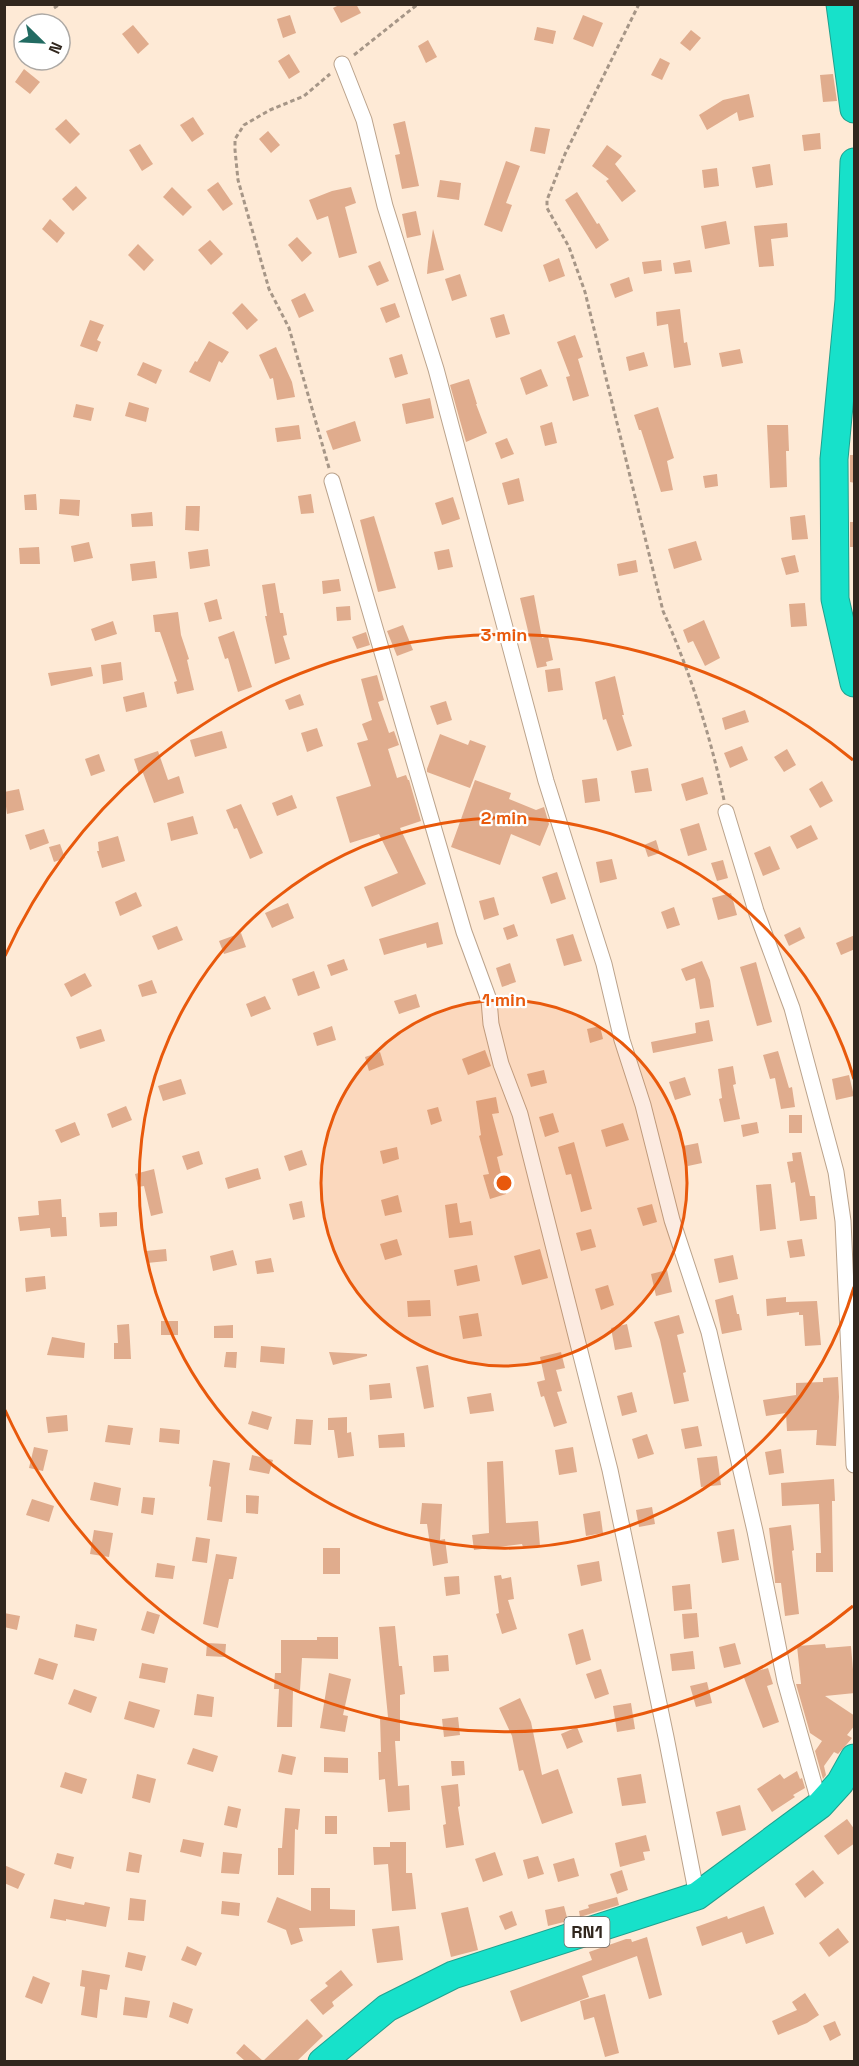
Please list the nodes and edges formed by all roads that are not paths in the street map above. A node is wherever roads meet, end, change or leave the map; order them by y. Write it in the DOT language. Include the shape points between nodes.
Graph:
graph roads {
  1 [pos="840,4"];
  2 [pos="342,64"];
  3 [pos="855,109"];
  4 [pos="855,162"];
  5 [pos="333,481"];
  6 [pos="855,683"];
  7 [pos="726,812"];
  8 [pos="855,1465"];
  9 [pos="855,1758"];
  10 [pos="820,1805"];
  11 [pos="697,1896"];
  12 [pos="322,2061"];
  1 -- 3 [label="highway"];
  2 -- 10 [label="street" via="364,120 385,206 436,369 546,781 604,964 672,1220 709,1332 785,1681"];
  4 -- 6 [label="highway" via="849,300 834,459 834,599"];
  5 -- 11 [label="street" via="464,932 489,1000 501,1064 520,1114 610,1470"];
  7 -- 8 [label="street" via="756,911 792,1008 836,1172 843,1221"];
  9 -- 10 [label="highway, RN1"];
  10 -- 11 [label="highway, RN1"];
  11 -- 12 [label="highway, RN1" via="453,1975 387,2008"];
}
